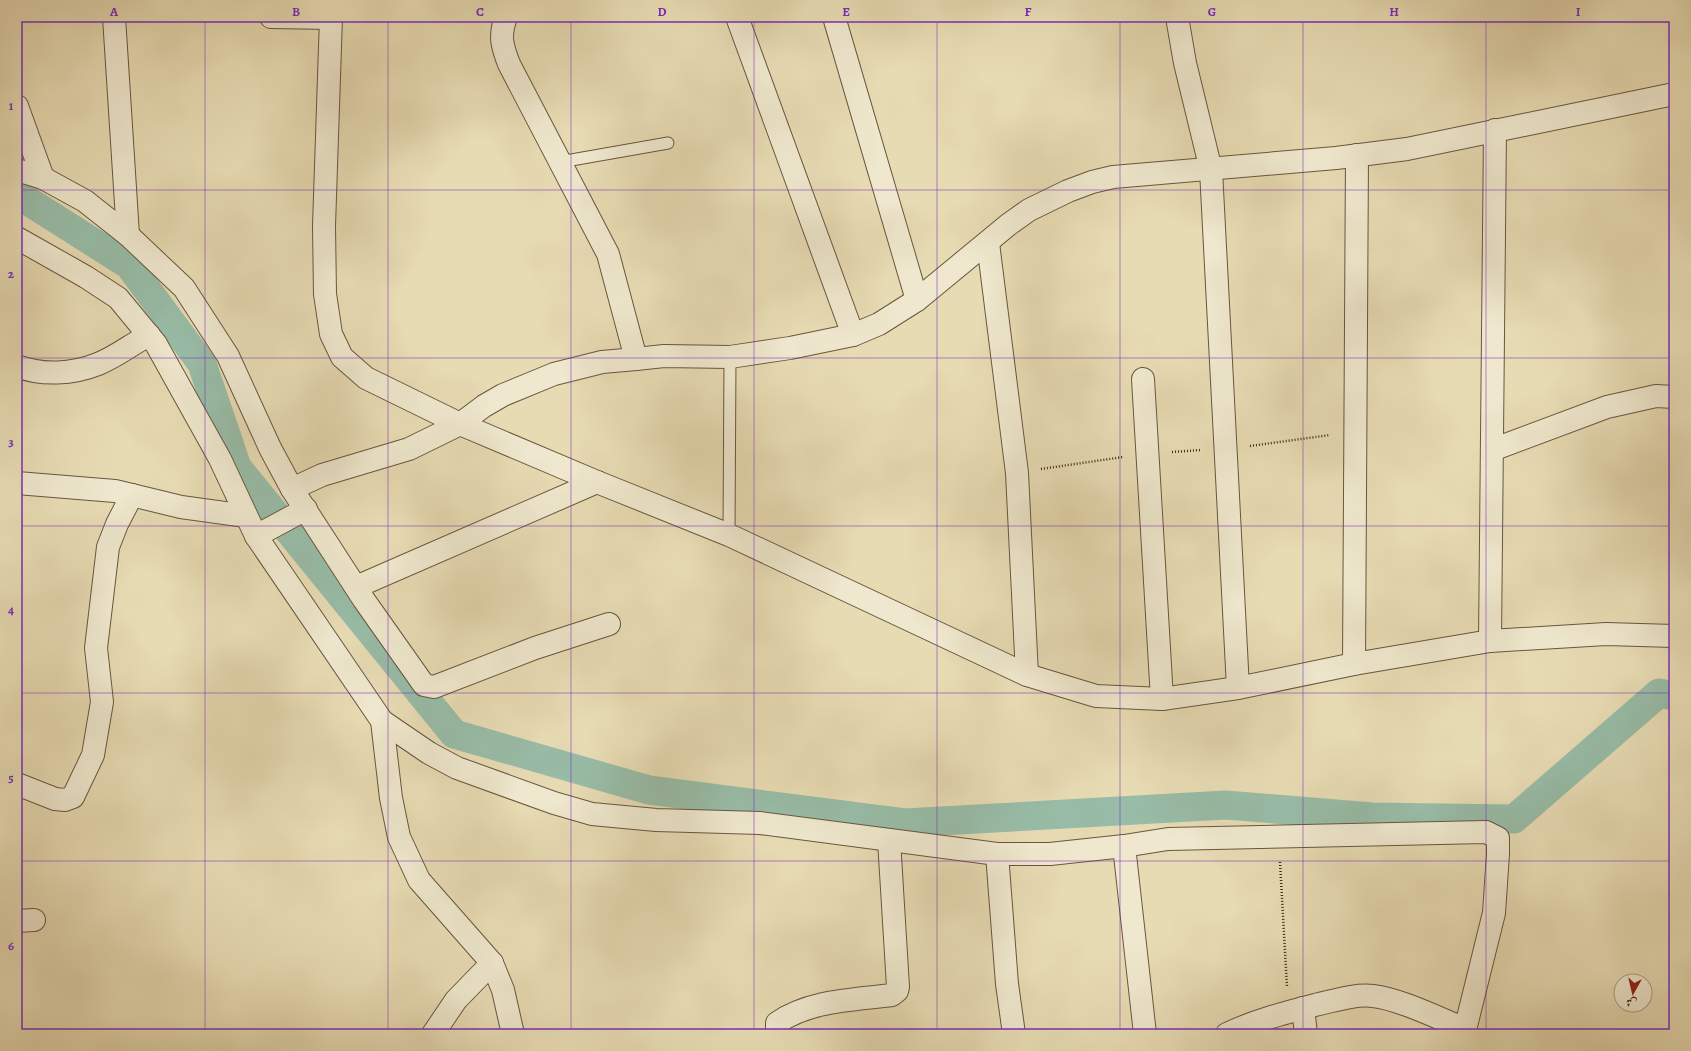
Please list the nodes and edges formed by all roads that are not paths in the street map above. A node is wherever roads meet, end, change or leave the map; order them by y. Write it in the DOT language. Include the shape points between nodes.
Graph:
graph roads {
  1 [pos="114,17"];
  2 [pos="271,17"];
  3 [pos="331,17"];
  4 [pos="506,17"];
  5 [pos="737,17"];
  6 [pos="834,17"];
  7 [pos="1176,17"];
  8 [pos="1674,94"];
  9 [pos="17,106"];
  10 [pos="1495,130"];
  11 [pos="668,143"];
  12 [pos="1357,155"];
  13 [pos="560,162"];
  14 [pos="17,170"];
  15 [pos="1211,170"];
  16 [pos="43,178"];
  17 [pos="128,235"];
  18 [pos="17,238"];
  19 [pos="988,243"];
  20 [pos="917,300"];
  21 [pos="149,335"];
  22 [pos="853,335"];
  23 [pos="730,357"];
  24 [pos="636,359"];
  25 [pos="17,366"];
  26 [pos="1143,379"];
  27 [pos="1674,397"];
  28 [pos="460,424"];
  29 [pos="1492,450"];
  30 [pos="597,482"];
  31 [pos="17,483"];
  32 [pos="292,489"];
  33 [pos="132,495"];
  34 [pos="301,511"];
  35 [pos="246,516"];
  36 [pos="261,533"];
  37 [pos="729,535"];
  38 [pos="356,586"];
  39 [pos="610,624"];
  40 [pos="1674,636"];
  41 [pos="1490,641"];
  42 [pos="1354,664"];
  43 [pos="1027,675"];
  44 [pos="1238,688"];
  45 [pos="1162,699"];
  46 [pos="382,721"];
  47 [pos="17,784"];
  48 [pos="889,840"];
  49 [pos="1124,846"];
  50 [pos="997,854"];
  51 [pos="492,963"];
  52 [pos="1296,1010"];
  53 [pos="1464,1032"];
  54 [pos="433,1034"];
  55 [pos="513,1034"];
  56 [pos="777,1034"];
  57 [pos="1014,1034"];
  58 [pos="1145,1034"];
  59 [pos="1227,1034"];
  60 [pos="1306,1034"];
  1 -- 17 [label="street"];
  2 -- 3 [label="street"];
  3 -- 28 [label="street" via="324,226 325,294 331,334 342,357 366,378"];
  4 -- 13 [label="street" via="501,28 502,47"];
  5 -- 22 [label="street"];
  6 -- 20 [label="street"];
  7 -- 15 [label="street"];
  8 -- 10 [label="street"];
  9 -- 16 [label="street"];
  10 -- 12 [label="street" via="1407,149"];
  10 -- 29 [label="street"];
  11 -- 13 [label="lane"];
  12 -- 15 [label="street"];
  12 -- 42 [label="street"];
  13 -- 24 [label="street" via="608,254"];
  14 -- 16 [label="street"];
  15 -- 19 [label="street" via="1113,177 1092,182 1030,210"];
  15 -- 44 [label="street"];
  16 -- 17 [label="street" via="86,201"];
  17 -- 32 [label="street" via="184,288 228,356 270,448"];
  18 -- 21 [label="street" via="118,298"];
  19 -- 20 [label="street"];
  19 -- 43 [label="street" via="1017,473"];
  20 -- 22 [label="street" via="879,324"];
  21 -- 25 [label="street" via="98,364 65,373 27,370"];
  21 -- 35 [label="street" via="220,459"];
  22 -- 23 [label="street"];
  23 -- 24 [label="street" via="664,356"];
  23 -- 37 [label="lane"];
  24 -- 28 [label="street" via="602,362 554,374 503,395"];
  26 -- 45 [label="street"];
  27 -- 29 [label="street" via="1656,396 1607,407"];
  28 -- 30 [label="street"];
  28 -- 32 [label="street" via="409,449 322,476"];
  29 -- 41 [label="street"];
  30 -- 37 [label="street"];
  30 -- 38 [label="street"];
  31 -- 33 [label="street" via="115,491"];
  32 -- 34 [label="street"];
  33 -- 35 [label="street" via="181,507"];
  33 -- 47 [label="street" via="108,547 96,648 102,702 93,755 73,797 65,800 55,799"];
  34 -- 36 [label="street"];
  34 -- 38 [label="street"];
  35 -- 36 [label="street"];
  36 -- 46 [label="street"];
  37 -- 43 [label="street"];
  38 -- 39 [label="street" via="419,680 427,686 434,687 535,648"];
  40 -- 41 [label="street" via="1606,634"];
  41 -- 42 [label="street"];
  42 -- 44 [label="street"];
  43 -- 45 [label="street" via="1096,696"];
  44 -- 45 [label="street"];
  46 -- 48 [label="street" via="429,753 457,768 592,814 656,820 760,823"];
  46 -- 51 [label="street" via="391,798 399,837 419,880"];
  48 -- 50 [label="street"];
  48 -- 56 [label="street" via="897,991 892,995 810,1007 790,1014 778,1023"];
  49 -- 50 [label="street" via="1050,854"];
  49 -- 53 [label="street" via="1168,839 1278,835 1486,832 1498,838 1494,913"];
  49 -- 58 [label="street"];
  50 -- 57 [label="street" via="1007,984"];
  51 -- 54 [label="street" via="456,1000"];
  51 -- 55 [label="street" via="503,990"];
  52 -- 53 [label="street" via="1348,997 1374,996 1401,1003"];
  52 -- 59 [label="street"];
  52 -- 60 [label="street"];
}
